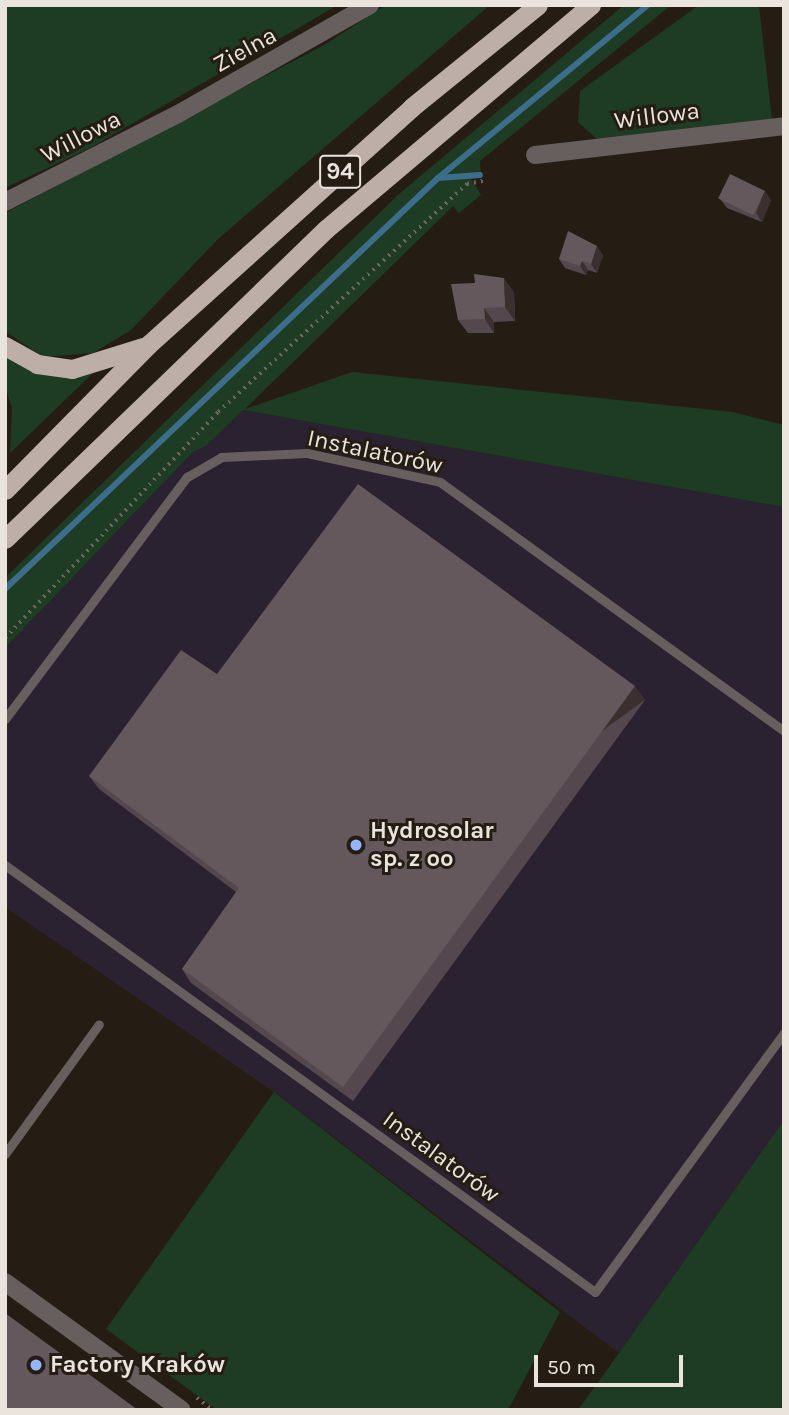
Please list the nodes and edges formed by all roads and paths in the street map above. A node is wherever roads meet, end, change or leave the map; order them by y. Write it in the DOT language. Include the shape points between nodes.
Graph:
graph roads {
  1 [pos="370,5"];
  2 [pos="538,5"];
  3 [pos="591,5"];
  4 [pos="178,114"];
  5 [pos="784,126"];
  6 [pos="535,155"];
  7 [pos="487,180"];
  8 [pos="5,202"];
  9 [pos="148,345"];
  10 [pos="5,346"];
  11 [pos="5,490"];
  12 [pos="5,539"];
  13 [pos="5,638"];
  14 [pos="5,719"];
  15 [pos="784,731"];
  16 [pos="5,865"];
  17 [pos="99,1024"];
  18 [pos="784,1033"];
  19 [pos="5,1154"];
  20 [pos="5,1282"];
  21 [pos="197,1398"];
  22 [pos="182,1410"];
  23 [pos="213,1410"];
  1 -- 4 [label="street, Zielna"];
  2 -- 9 [label="highway, 94" via="412,107"];
  3 -- 12 [label="highway, 94" via="326,229"];
  4 -- 8 [label="street, Willowa"];
  5 -- 6 [label="street, Willowa"];
  7 -- 13 [label="path" via="467,184 218,412"];
  9 -- 10 [label="highway" via="72,369 37,364"];
  9 -- 11 [label="highway, 94"];
  14 -- 15 [label="lane, Instalatorów" via="187,477 220,457 307,453 440,482"];
  16 -- 18 [label="lane, Instalatorów" via="595,1292"];
  17 -- 19 [label="lane"];
  20 -- 22 [label="street"];
  21 -- 23 [label="path"];
}
